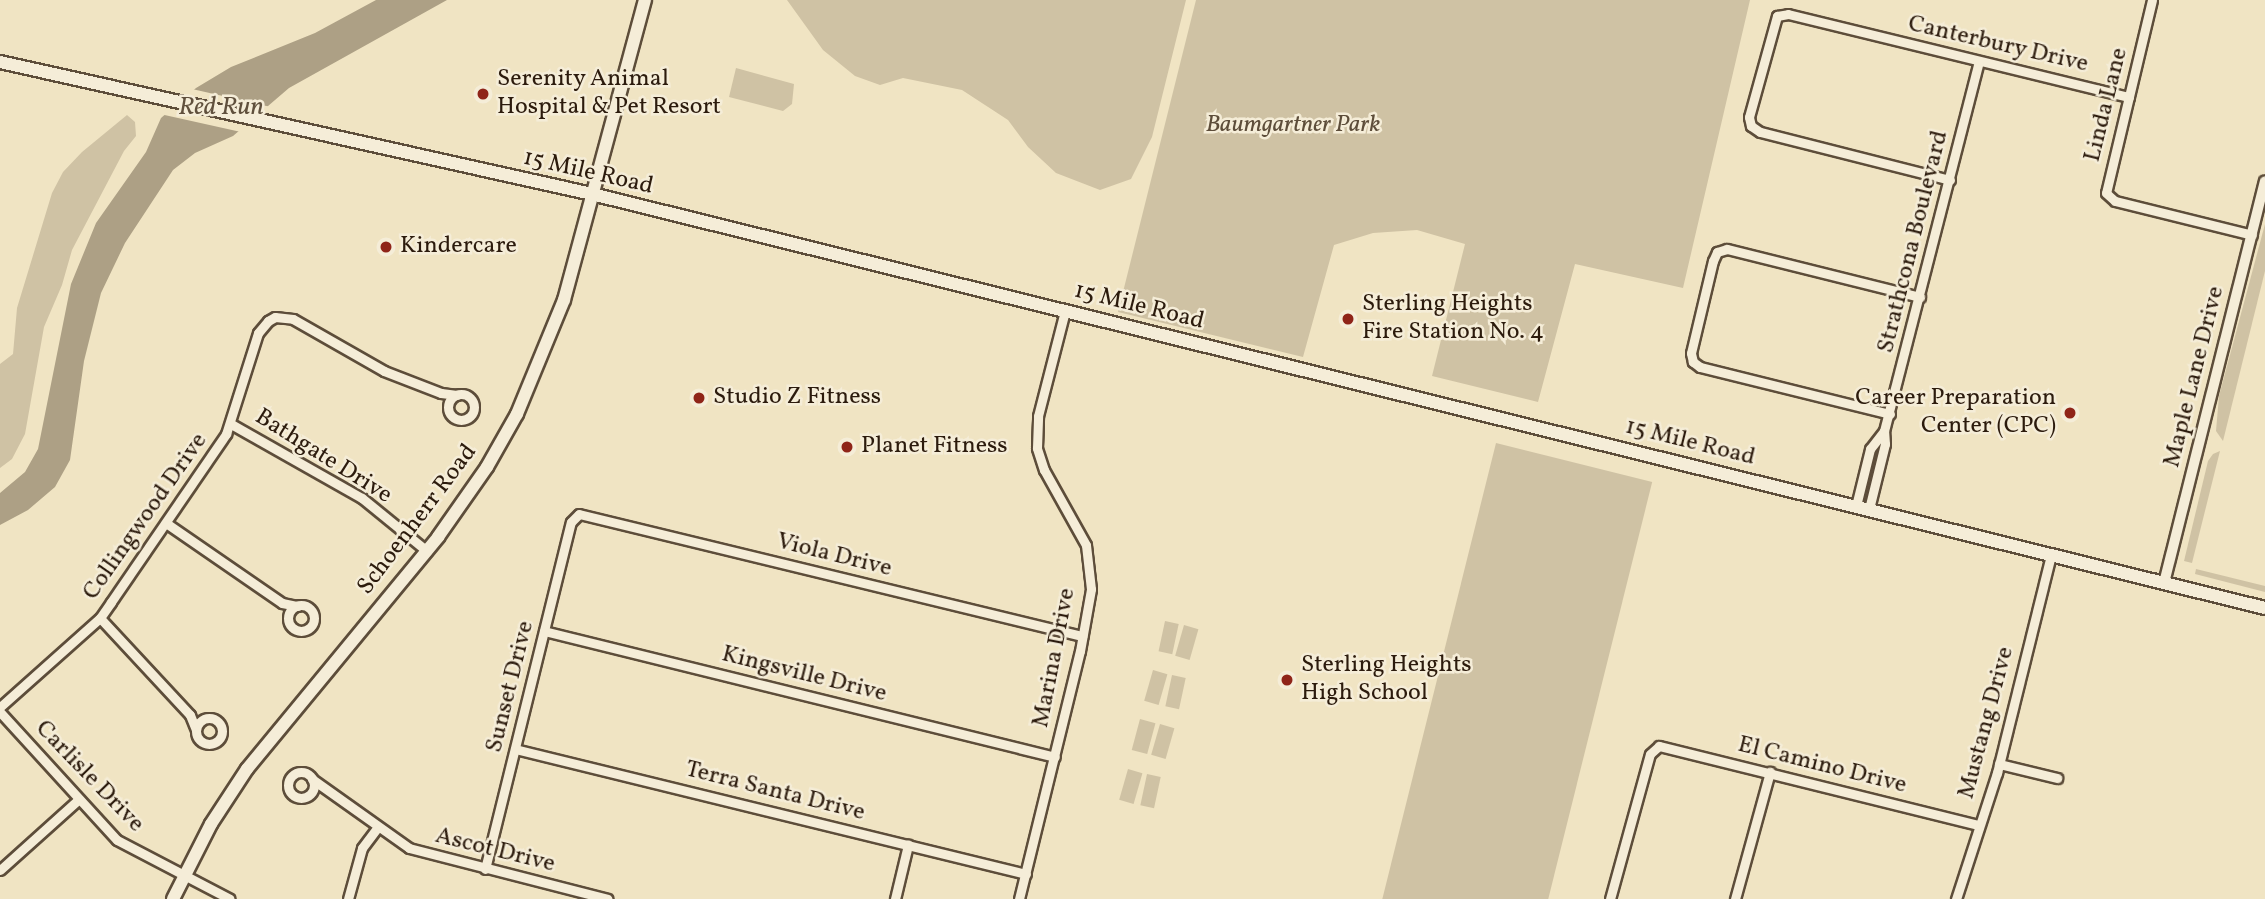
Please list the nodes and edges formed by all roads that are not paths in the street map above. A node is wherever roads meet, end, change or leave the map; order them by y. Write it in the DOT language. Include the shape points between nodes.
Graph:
graph roads {
  1 [pos="645,0"];
  2 [pos="2152,0"];
  3 [pos="0,62"];
  4 [pos="1979,62"];
  5 [pos="2129,97"];
  6 [pos="1950,180"];
  7 [pos="2265,182"];
  8 [pos="592,194"];
  9 [pos="2252,235"];
  10 [pos="1920,297"];
  11 [pos="1065,311"];
  12 [pos="440,393"];
  13 [pos="457,395"];
  14 [pos="448,407"];
  15 [pos="1890,414"];
  16 [pos="231,424"];
  17 [pos="1884,431"];
  18 [pos="1866,463"];
  19 [pos="1879,467"];
  20 [pos="1862,507"];
  21 [pos="576,516"];
  22 [pos="166,523"];
  23 [pos="427,551"];
  24 [pos="2051,555"];
  25 [pos="2164,583"];
  26 [pos="282,603"];
  27 [pos="298,606"];
  28 [pos="2265,608"];
  29 [pos="288,617"];
  30 [pos="100,618"];
  31 [pos="544,631"];
  32 [pos="1082,636"];
  33 [pos="0,710"];
  34 [pos="190,715"];
  35 [pos="206,719"];
  36 [pos="196,730"];
  37 [pos="515,748"];
  38 [pos="1055,757"];
  39 [pos="1999,764"];
  40 [pos="1770,772"];
  41 [pos="2057,778"];
  42 [pos="312,779"];
  43 [pos="325,789"];
  44 [pos="312,791"];
  45 [pos="79,799"];
  46 [pos="1979,825"];
  47 [pos="378,827"];
  48 [pos="908,845"];
  49 [pos="485,869"];
  50 [pos="0,870"];
  51 [pos="1026,874"];
  52 [pos="184,876"];
  53 [pos="173,899"];
  54 [pos="230,899"];
  55 [pos="348,899"];
  56 [pos="608,899"];
  57 [pos="895,899"];
  58 [pos="1019,899"];
  59 [pos="1610,899"];
  60 [pos="1735,899"];
  61 [pos="1956,899"];
  1 -- 8 [label="main road, Schoenherr Road"];
  2 -- 5 [label="street, Linda Lane"];
  3 -- 8 [label="main road, 15 Mile Road"];
  4 -- 5 [label="street, Canterbury Drive"];
  4 -- 6 [label="street, Strathcona Boulevard"];
  4 -- 6 [label="street, Canterbury Drive" via="1788,14 1777,16 1749,117 1751,126 1760,132"];
  5 -- 9 [label="street, Linda Lane" via="2106,187 2110,198"];
  6 -- 10 [label="street, Strathcona Boulevard"];
  7 -- 9 [label="street, Maple Lane Drive"];
  8 -- 11 [label="main road, 15 Mile Road"];
  8 -- 23 [label="main road, Schoenherr Road" via="564,300 533,379 486,467"];
  9 -- 25 [label="street, Maple Lane Drive"];
  10 -- 15 [label="street, Strathcona Boulevard"];
  10 -- 15 [label="street" via="1727,249 1717,252 1691,353 1700,367"];
  11 -- 20 [label="main road, 15 Mile Road"];
  11 -- 32 [label="street, Marina Drive" via="1036,433 1044,470 1075,522 1090,563 1091,589"];
  12 -- 13 [label="street"];
  12 -- 14 [label="street"];
  12 -- 16 [label="street, Collingwood Drive" via="384,371 292,319 275,317 258,333"];
  13 -- 14 [label="street"];
  13 -- 14 [label="street" via="469,397 472,413 457,419"];
  15 -- 17 [label="street, Strathcona Boulevard"];
  16 -- 22 [label="street, Collingwood Drive"];
  16 -- 23 [label="street, Bathgate Drive" via="362,498"];
  17 -- 18 [label="street, Strathcona Boulevard"];
  17 -- 19 [label="street, Strathcona Boulevard"];
  18 -- 19 [label="street"];
  18 -- 20 [label="street, Strathcona Boulevard"];
  19 -- 20 [label="street, Strathcona Boulevard"];
  20 -- 24 [label="main road, 15 Mile Road"];
  21 -- 31 [label="street, Sunset Drive"];
  21 -- 32 [label="street, Viola Drive"];
  22 -- 26 [label="street"];
  22 -- 30 [label="street, Collingwood Drive"];
  23 -- 52 [label="main road, Schoenherr Road" via="247,769"];
  24 -- 25 [label="main road, 15 Mile Road"];
  24 -- 39 [label="street, Mustang Drive"];
  25 -- 28 [label="main road, 15 Mile Road"];
  26 -- 27 [label="street"];
  26 -- 29 [label="street"];
  27 -- 29 [label="street"];
  27 -- 29 [label="street" via="310,610 311,626 296,630"];
  30 -- 33 [label="street, Collingwood Drive"];
  30 -- 34 [label="street"];
  31 -- 37 [label="street, Sunset Drive"];
  31 -- 38 [label="street, Kingsville Drive"];
  32 -- 38 [label="street, Marina Drive"];
  33 -- 45 [label="street, Carlisle Drive"];
  34 -- 35 [label="street"];
  34 -- 36 [label="street"];
  35 -- 36 [label="street"];
  35 -- 36 [label="street" via="218,722 219,738 204,743"];
  37 -- 48 [label="street, Terra Santa Drive"];
  37 -- 49 [label="street, Sunset Drive"];
  38 -- 51 [label="street, Marina Drive"];
  39 -- 41 [label="street"];
  39 -- 46 [label="street, Mustang Drive"];
  40 -- 46 [label="street, El Camino Drive"];
  40 -- 59 [label="street, El Camino Drive" via="1655,747"];
  40 -- 60 [label="street"];
  42 -- 43 [label="street, Ascot Drive"];
  42 -- 44 [label="street"];
  42 -- 44 [label="street" via="297,773 288,786 298,797"];
  43 -- 44 [label="street"];
  43 -- 47 [label="street, Ascot Drive"];
  45 -- 50 [label="street"];
  45 -- 52 [label="street, Carlisle Drive" via="125,846"];
  46 -- 61 [label="street, Mustang Drive"];
  47 -- 49 [label="street, Ascot Drive" via="409,848"];
  47 -- 55 [label="street" via="362,848"];
  48 -- 51 [label="street, Terra Santa Drive"];
  48 -- 57 [label="street"];
  49 -- 56 [label="street, Ascot Drive"];
  51 -- 58 [label="street, Marina Drive"];
  52 -- 53 [label="main road, Schoenherr Road"];
  52 -- 54 [label="street, Carlisle Drive"];
}
